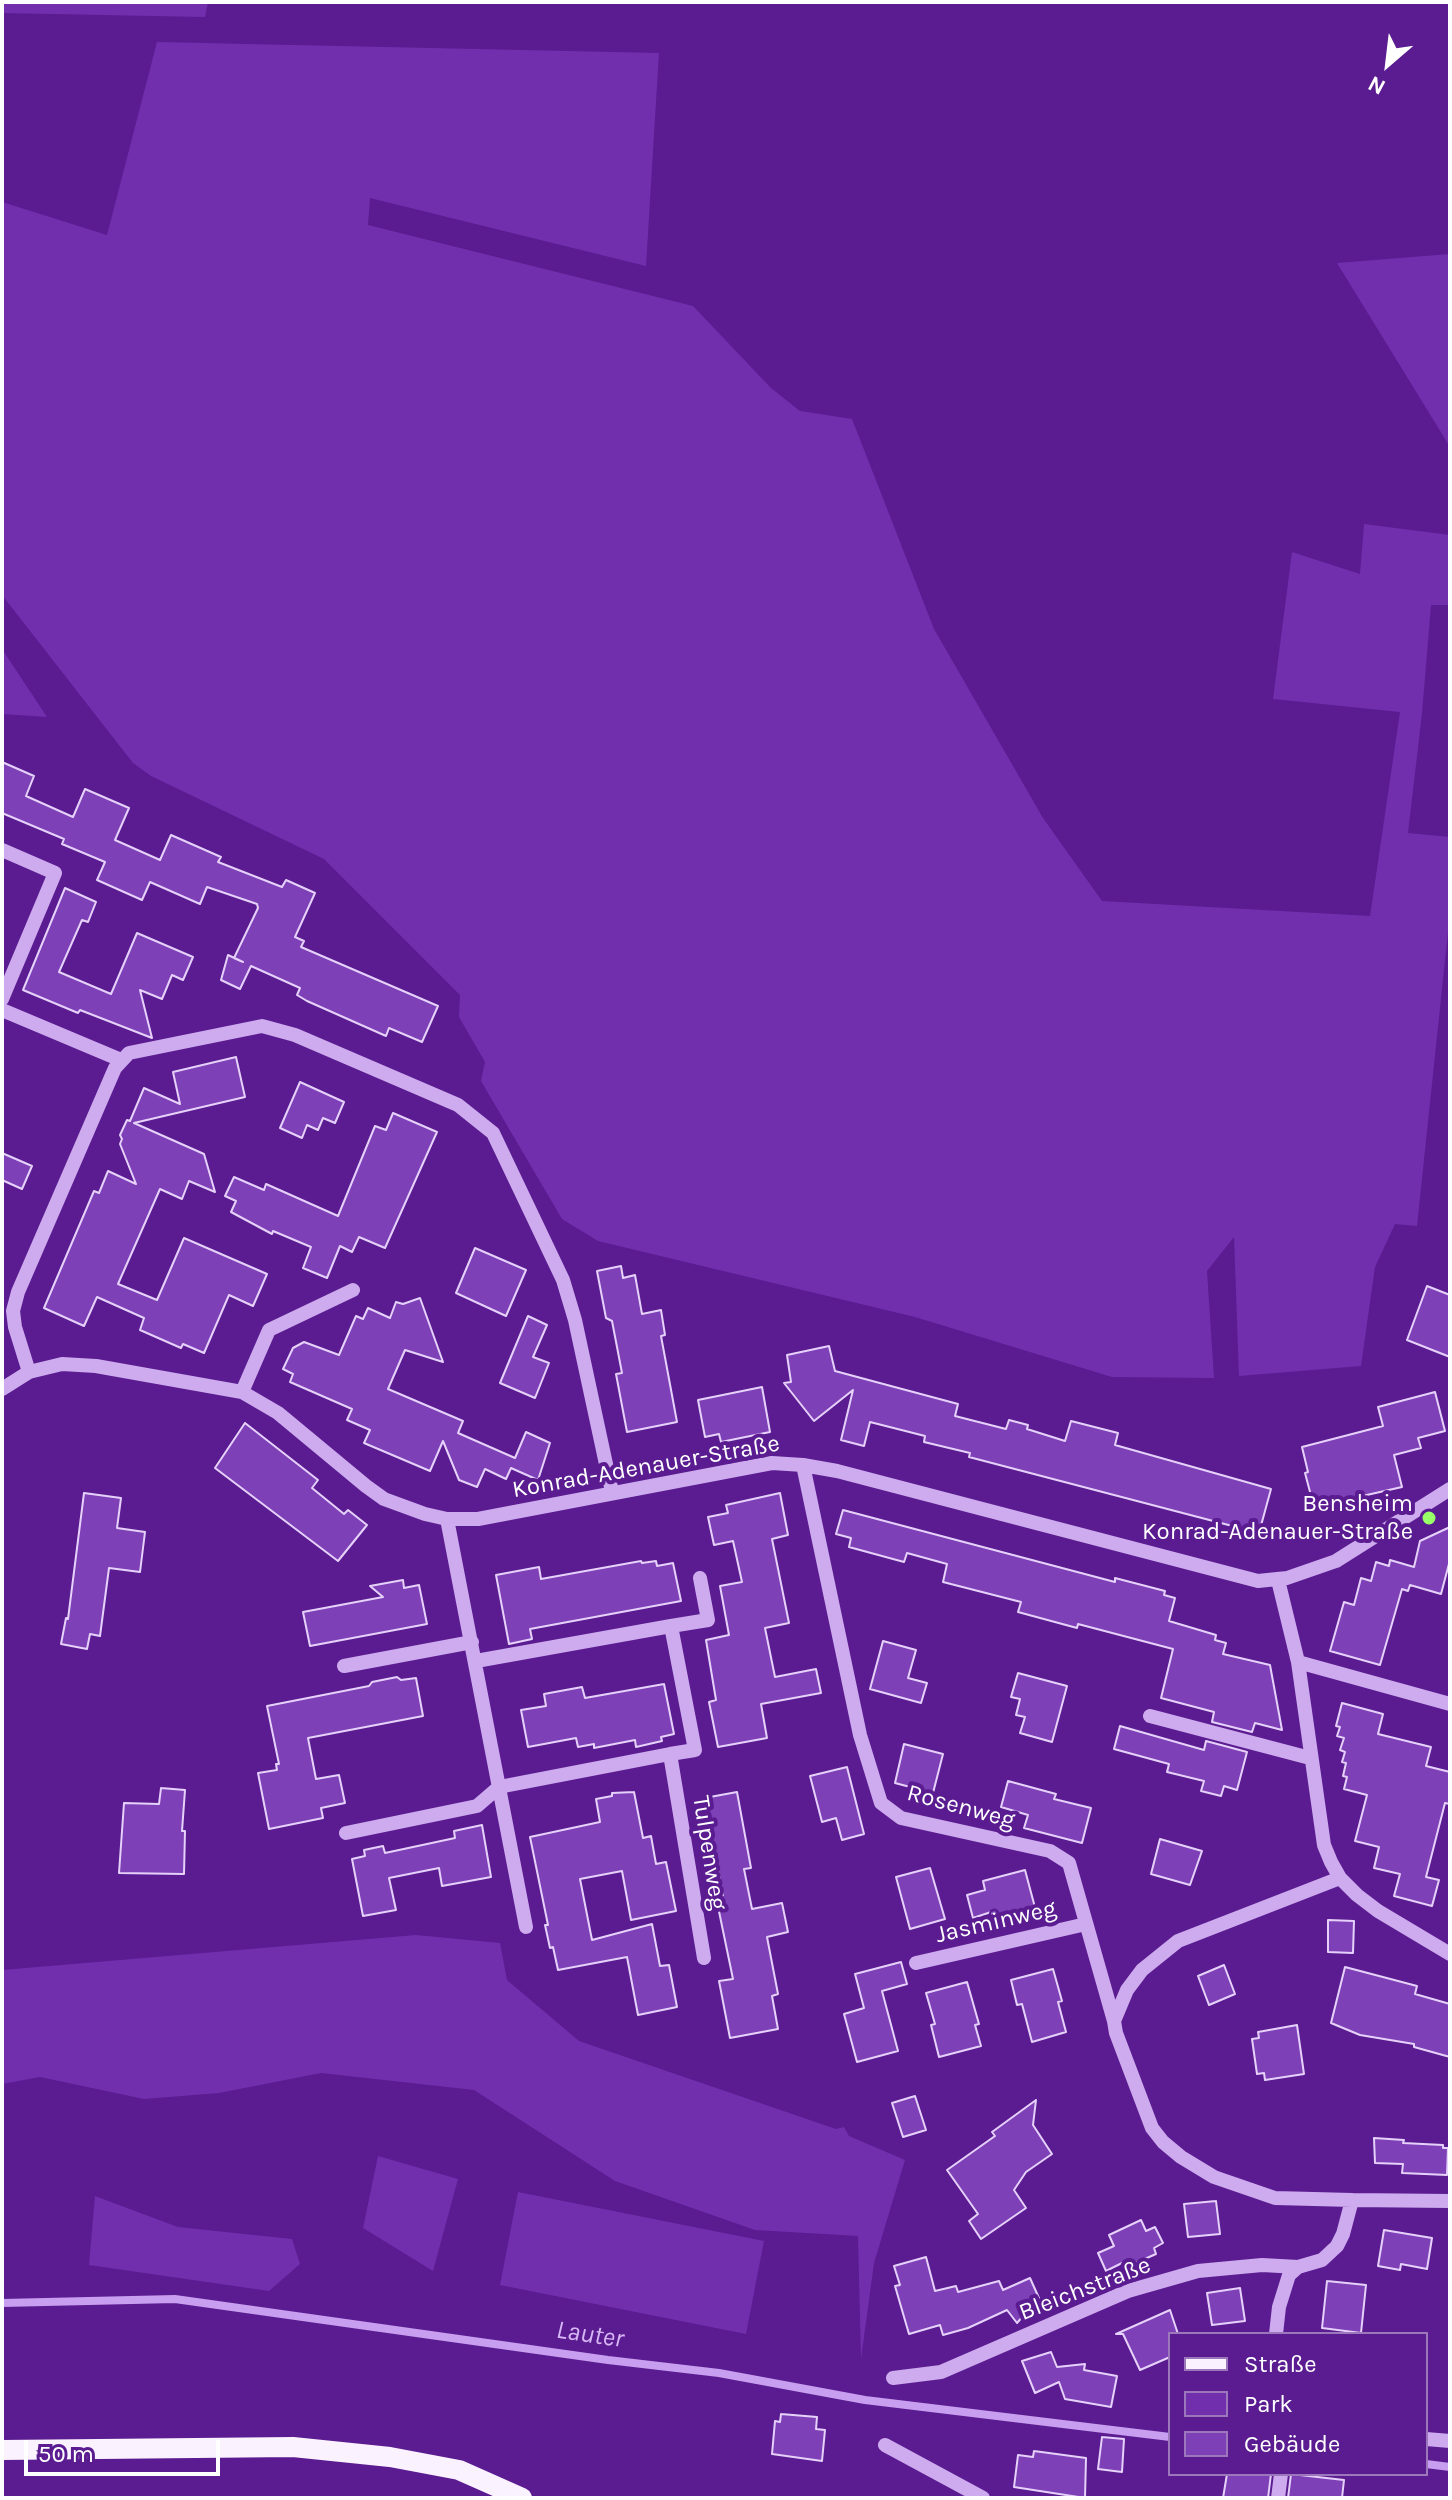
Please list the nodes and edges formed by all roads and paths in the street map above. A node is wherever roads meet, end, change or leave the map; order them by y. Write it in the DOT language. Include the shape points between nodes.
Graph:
graph roads {
  1 [pos="2,850"];
  2 [pos="2,999"];
  3 [pos="2,1010"];
  4 [pos="121,1060"];
  5 [pos="353,1290"];
  6 [pos="29,1372"];
  7 [pos="2,1389"];
  8 [pos="242,1392"];
  9 [pos="803,1465"];
  10 [pos="1450,1489"];
  11 [pos="612,1492"];
  12 [pos="447,1519"];
  13 [pos="700,1578"];
  14 [pos="1278,1580"];
  15 [pos="671,1626"];
  16 [pos="472,1642"];
  17 [pos="476,1661"];
  18 [pos="1298,1662"];
  19 [pos="344,1666"];
  20 [pos="1450,1704"];
  21 [pos="1150,1716"];
  22 [pos="670,1754"];
  23 [pos="1310,1758"];
  24 [pos="499,1787"];
  25 [pos="346,1833"];
  26 [pos="1340,1878"];
  27 [pos="1086,1924"];
  28 [pos="526,1927"];
  29 [pos="1450,1954"];
  30 [pos="704,1958"];
  31 [pos="916,1963"];
  32 [pos="1114,2021"];
  33 [pos="1352,2200"];
  34 [pos="1450,2201"];
  35 [pos="1298,2267"];
  36 [pos="1276,2332"];
  37 [pos="893,2378"];
  38 [pos="1428,2439"];
  39 [pos="1450,2441"];
  40 [pos="885,2445"];
  41 [pos="2,2450"];
  42 [pos="1281,2476"];
  43 [pos="517,2497"];
  44 [pos="983,2498"];
  45 [pos="1278,2498"];
  1 -- 2 [label="street" via="55,873"];
  3 -- 4 [label="street"];
  4 -- 6 [label="street" via="18,1292 15,1327"];
  4 -- 11 [label="street" via="129,1053 262,1026 444,1099 479,1120 500,1144 563,1280"];
  5 -- 8 [label="street" via="269,1330"];
  6 -- 7 [label="street, Konrad-Adenauer-Straße"];
  6 -- 8 [label="street, Konrad-Adenauer-Straße" via="62,1364 96,1366"];
  8 -- 12 [label="street, Konrad-Adenauer-Straße" via="278,1413 384,1499"];
  9 -- 11 [label="street, Konrad-Adenauer-Straße" via="772,1463"];
  9 -- 14 [label="street, Konrad-Adenauer-Straße" via="1258,1581"];
  9 -- 27 [label="street, Rosenweg" via="860,1735 881,1803 901,1818 1050,1851 1069,1863"];
  10 -- 14 [label="street, Konrad-Adenauer-Straße" via="1336,1561"];
  11 -- 12 [label="street, Konrad-Adenauer-Straße" via="478,1519"];
  12 -- 16 [label="street"];
  13 -- 15 [label="street" via="708,1620"];
  14 -- 18 [label="street"];
  15 -- 17 [label="street"];
  15 -- 22 [label="street" via="695,1750"];
  16 -- 17 [label="street"];
  16 -- 19 [label="street"];
  17 -- 24 [label="street"];
  18 -- 20 [label="street"];
  18 -- 23 [label="street"];
  21 -- 23 [label="street"];
  22 -- 24 [label="street"];
  22 -- 30 [label="street, Tulpenweg"];
  23 -- 26 [label="street" via="1324,1845"];
  24 -- 25 [label="street" via="477,1806"];
  24 -- 28 [label="street"];
  26 -- 29 [label="street" via="1378,1911"];
  26 -- 32 [label="street" via="1178,1941 1142,1970"];
  27 -- 31 [label="street, Jasminweg"];
  27 -- 32 [label="street, Rosenweg"];
  32 -- 33 [label="street, Rosenweg" via="1152,2128 1181,2157 1214,2177 1275,2198"];
  33 -- 34 [label="street, Rosenweg"];
  33 -- 35 [label="street" via="1337,2246 1322,2260"];
  35 -- 36 [label="street" via="1284,2285"];
  35 -- 37 [label="street, Bleichstraße" via="1198,2271 1128,2291 941,2372"];
  38 -- 39 [label="street"];
  40 -- 44 [label="street"];
  41 -- 43 [label="main road" via="293,2447 459,2470"];
  42 -- 45 [label="street"];
}
